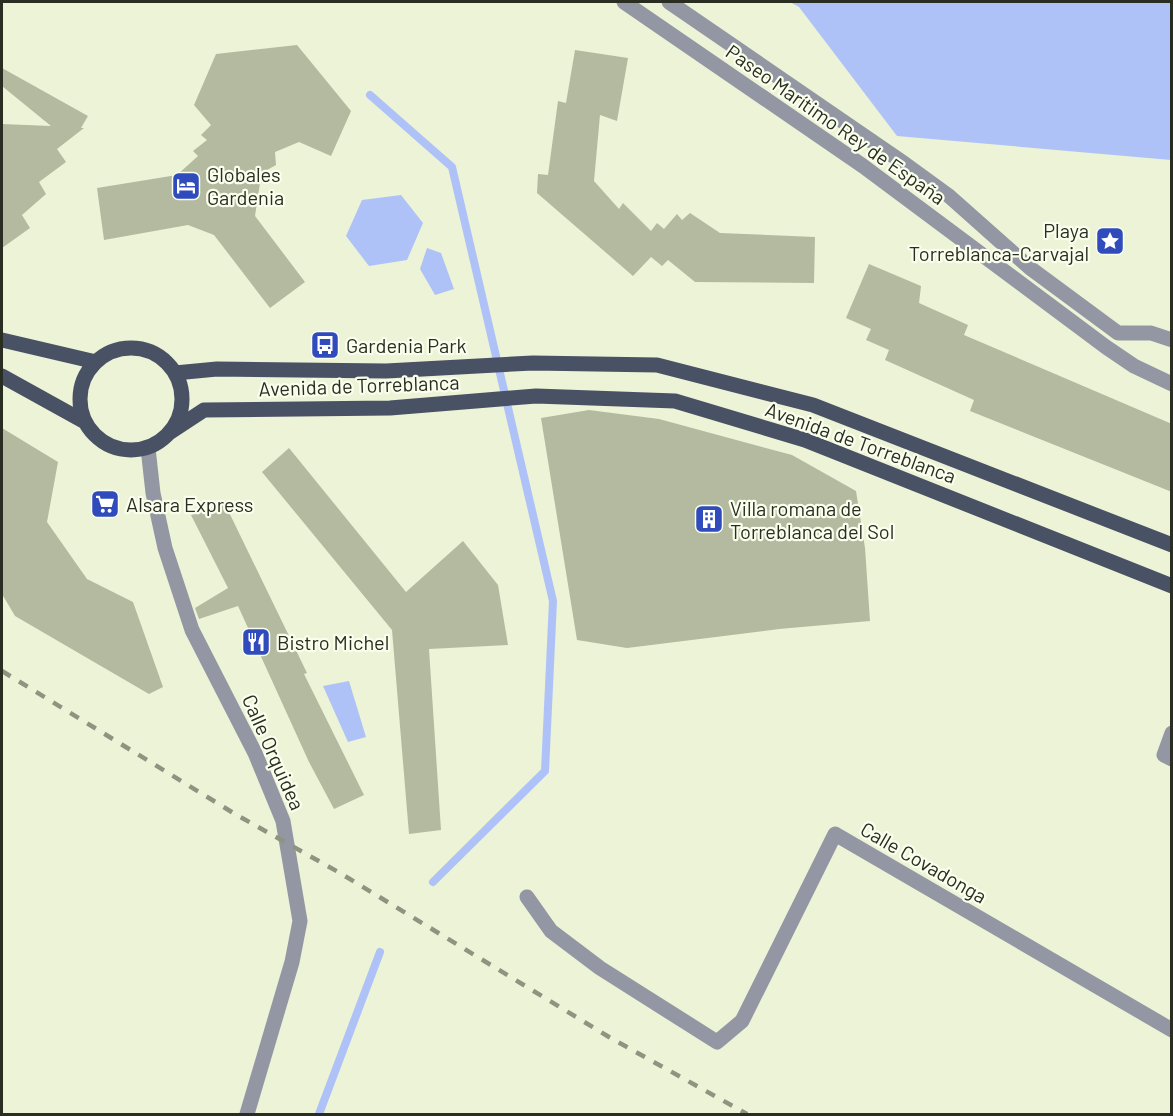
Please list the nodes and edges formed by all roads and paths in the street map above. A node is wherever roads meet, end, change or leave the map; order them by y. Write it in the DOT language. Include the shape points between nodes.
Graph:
graph roads {
  1 [pos="624,2"];
  2 [pos="669,2"];
  3 [pos="2,339"];
  4 [pos="1172,340"];
  5 [pos="96,362"];
  6 [pos="175,373"];
  7 [pos="2,376"];
  8 [pos="1172,384"];
  9 [pos="85,422"];
  10 [pos="170,433"];
  11 [pos="148,448"];
  12 [pos="1172,545"];
  13 [pos="1172,586"];
  14 [pos="1172,733"];
  15 [pos="1168,757"];
  16 [pos="526,897"];
  17 [pos="1172,1030"];
  18 [pos="247,1114"];
  1 -- 8 [label="street, Paseo Marítimo Rey de España" via="863,166 1106,347"];
  2 -- 4 [label="street" via="914,170 1030,268 1118,333 1151,333"];
  3 -- 5 [label="main road"];
  5 -- 6 [label="main road" via="122,349 138,348 153,353"];
  5 -- 9 [label="main road" via="81,390"];
  6 -- 10 [label="main road" via="182,404"];
  6 -- 12 [label="main road, Avenida de Torreblanca" via="534,363 657,365 813,405"];
  7 -- 9 [label="main road"];
  9 -- 11 [label="main road" via="93,434 118,449"];
  10 -- 11 [label="main road"];
  10 -- 13 [label="main road, Avenida de Torreblanca" via="204,410 390,408 536,396 675,401 805,440"];
  11 -- 18 [label="street, Calle Orquidea" via="165,548 192,630 255,753 283,821 300,921 292,962"];
  14 -- 15 [label="street"];
  16 -- 17 [label="street, Calle Covadonga" via="551,931 600,968 717,1042 742,1021 835,834"];
}
